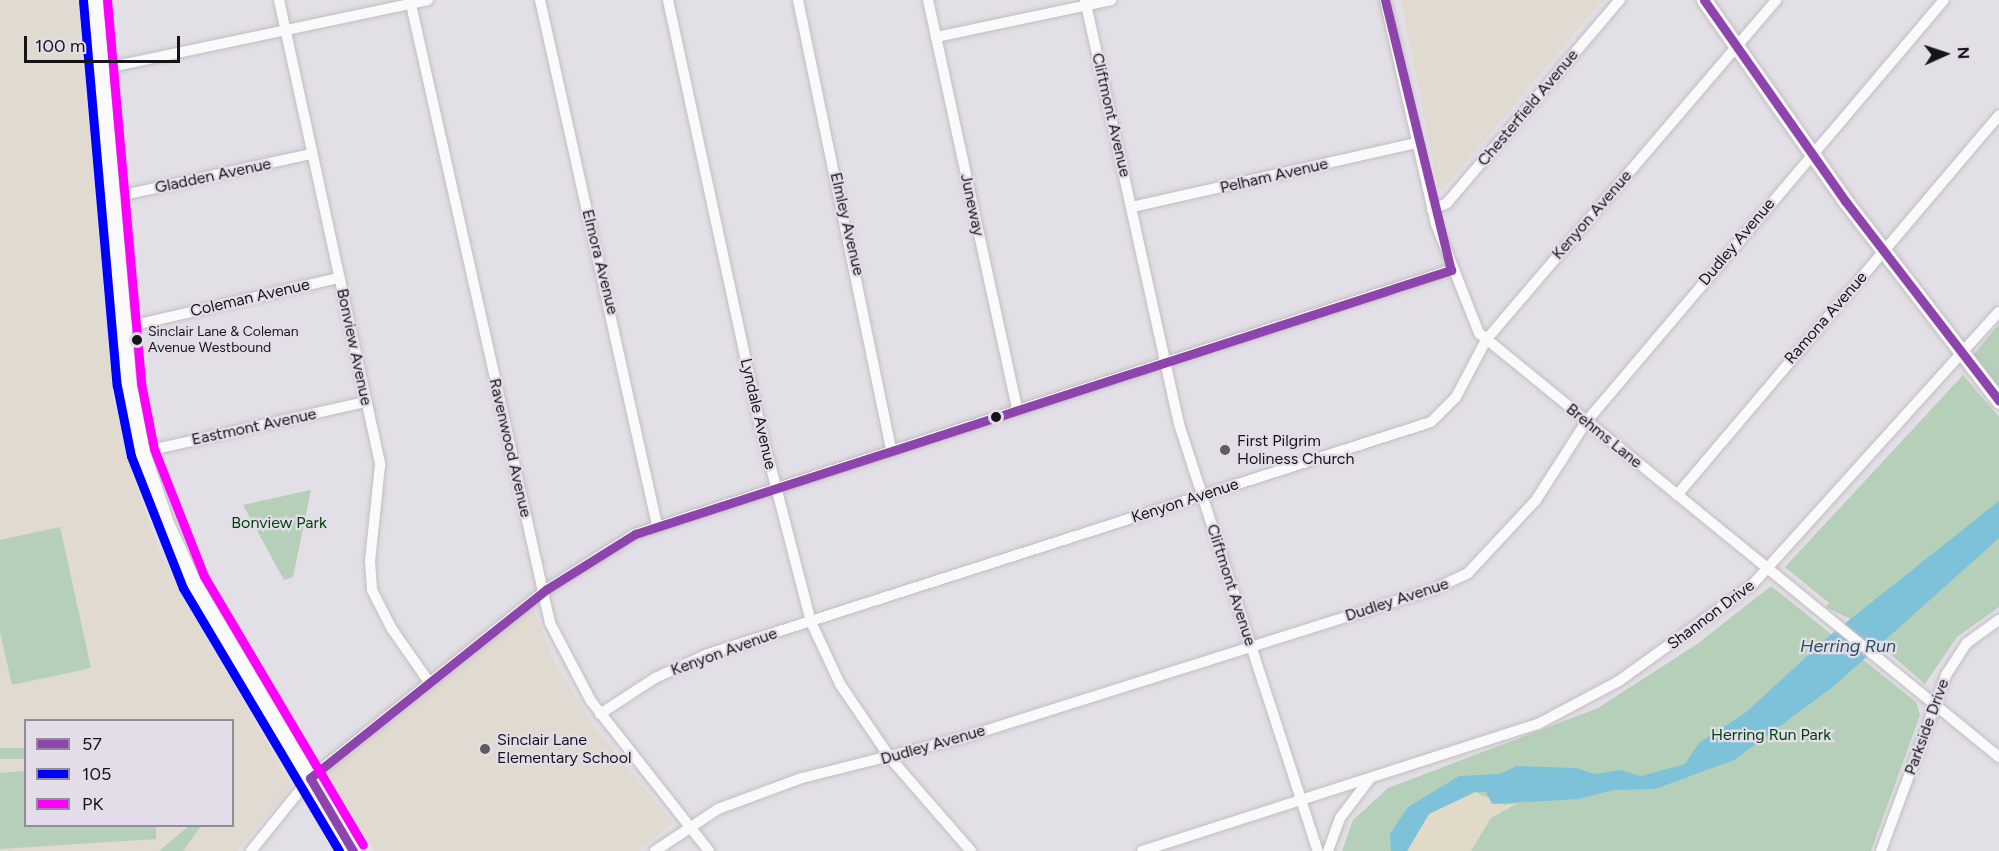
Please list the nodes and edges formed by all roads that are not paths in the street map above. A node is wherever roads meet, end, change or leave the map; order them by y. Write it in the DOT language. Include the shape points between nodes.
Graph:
graph roads {
  1 [pos="95,0"];
  2 [pos="279,0"];
  3 [pos="428,0"];
  4 [pos="540,0"];
  5 [pos="668,0"];
  6 [pos="798,0"];
  7 [pos="928,0"];
  8 [pos="1111,0"];
  9 [pos="1385,0"];
  10 [pos="1620,0"];
  11 [pos="1704,0"];
  12 [pos="1776,0"];
  13 [pos="1944,0"];
  14 [pos="410,2"];
  15 [pos="1086,3"];
  16 [pos="285,30"];
  17 [pos="936,37"];
  18 [pos="1737,45"];
  19 [pos="102,69"];
  20 [pos="1999,115"];
  21 [pos="1417,143"];
  22 [pos="1811,153"];
  23 [pos="312,154"];
  24 [pos="114,197"];
  25 [pos="1132,207"];
  26 [pos="1432,210"];
  27 [pos="1883,252"];
  28 [pos="1450,270"];
  29 [pos="339,278"];
  30 [pos="1999,312"];
  31 [pos="126,327"];
  32 [pos="1486,340"];
  33 [pos="1961,357"];
  34 [pos="1165,363"];
  35 [pos="1999,401"];
  36 [pos="366,402"];
  37 [pos="1017,409"];
  38 [pos="1586,422"];
  39 [pos="891,450"];
  40 [pos="142,452"];
  41 [pos="775,487"];
  42 [pos="1677,495"];
  43 [pos="1201,496"];
  44 [pos="657,525"];
  45 [pos="1767,569"];
  46 [pos="541,594"];
  47 [pos="1999,620"];
  48 [pos="811,622"];
  49 [pos="1251,647"];
  50 [pos="429,682"];
  51 [pos="1934,705"];
  52 [pos="600,714"];
  53 [pos="1999,757"];
  54 [pos="891,759"];
  55 [pos="310,778"];
  56 [pos="1369,780"];
  57 [pos="1299,800"];
  58 [pos="688,825"];
  59 [pos="251,851"];
  60 [pos="353,851"];
  61 [pos="655,851"];
  62 [pos="709,851"];
  63 [pos="971,851"];
  64 [pos="1142,851"];
  65 [pos="1318,851"];
  66 [pos="1328,851"];
  67 [pos="1881,851"];
  1 -- 19 [label="main road"];
  2 -- 16 [label="street, Bonview Avenue"];
  3 -- 14 [label="street"];
  4 -- 44 [label="street, Elmora Avenue"];
  5 -- 41 [label="street, Lyndale Avenue"];
  6 -- 39 [label="street, Elmley Avenue"];
  7 -- 17 [label="street, Juneway"];
  8 -- 15 [label="street"];
  9 -- 21 [label="street, Brehms Lane"];
  10 -- 26 [label="street, Chesterfield Avenue" via="1447,203"];
  11 -- 18 [label="main road"];
  12 -- 18 [label="street, Kenyon Avenue"];
  13 -- 22 [label="street, Dudley Avenue"];
  14 -- 16 [label="street"];
  14 -- 46 [label="street, Ravenwood Avenue"];
  15 -- 17 [label="street"];
  15 -- 25 [label="street, Cliftmont Avenue"];
  16 -- 19 [label="street"];
  16 -- 23 [label="street, Bonview Avenue"];
  17 -- 37 [label="street, Juneway"];
  18 -- 22 [label="main road"];
  18 -- 32 [label="street, Kenyon Avenue"];
  19 -- 24 [label="main road"];
  20 -- 27 [label="street, Ramona Avenue"];
  21 -- 25 [label="street, Pelham Avenue"];
  21 -- 26 [label="street, Brehms Lane"];
  22 -- 27 [label="main road"];
  22 -- 38 [label="street, Dudley Avenue"];
  23 -- 24 [label="street, Gladden Avenue"];
  23 -- 29 [label="street, Bonview Avenue"];
  24 -- 31 [label="main road"];
  25 -- 34 [label="street, Cliftmont Avenue"];
  26 -- 28 [label="street, Brehms Lane"];
  27 -- 33 [label="main road"];
  27 -- 42 [label="street, Ramona Avenue"];
  28 -- 32 [label="street, Brehms Lane" via="1470,321"];
  28 -- 34 [label="street"];
  29 -- 31 [label="street, Coleman Avenue"];
  29 -- 36 [label="street, Bonview Avenue"];
  30 -- 33 [label="street, Shannon Drive"];
  31 -- 40 [label="main road" via="129,385"];
  32 -- 38 [label="street, Brehms Lane"];
  32 -- 43 [label="street, Kenyon Avenue" via="1456,397 1431,422"];
  33 -- 35 [label="main road"];
  33 -- 45 [label="street, Shannon Drive"];
  34 -- 37 [label="street"];
  34 -- 43 [label="street, Cliftmont Avenue"];
  36 -- 40 [label="street, Eastmont Avenue"];
  36 -- 50 [label="street, Bonview Avenue" via="381,486 370,561 372,590"];
  37 -- 39 [label="street"];
  38 -- 42 [label="street, Brehms Lane"];
  38 -- 49 [label="street, Dudley Avenue" via="1536,500 1468,573 1432,590"];
  39 -- 41 [label="street"];
  40 -- 55 [label="main road" via="166,523 194,582"];
  41 -- 44 [label="street"];
  41 -- 48 [label="street, Lyndale Avenue"];
  42 -- 45 [label="street, Brehms Lane"];
  43 -- 48 [label="street, Kenyon Avenue"];
  43 -- 49 [label="street, Cliftmont Avenue"];
  44 -- 46 [label="street" via="601,553"];
  45 -- 51 [label="street, Brehms Lane"];
  45 -- 56 [label="street, Shannon Drive" via="1718,614 1563,714"];
  46 -- 50 [label="street"];
  46 -- 52 [label="street, Ravenwood Avenue" via="566,658"];
  47 -- 51 [label="street, Parkside Drive" via="1960,651"];
  48 -- 52 [label="street, Kenyon Avenue" via="695,659"];
  48 -- 54 [label="street, Lyndale Avenue" via="840,684"];
  49 -- 54 [label="street, Dudley Avenue"];
  49 -- 57 [label="street, Cliftmont Avenue"];
  50 -- 55 [label="street"];
  51 -- 53 [label="street, Brehms Lane"];
  51 -- 67 [label="street, Parkside Drive"];
  52 -- 58 [label="street, Ravenwood Avenue"];
  54 -- 58 [label="street, Dudley Avenue" via="802,778"];
  54 -- 63 [label="street, Lyndale Avenue"];
  55 -- 59 [label="street"];
  55 -- 60 [label="main road"];
  56 -- 57 [label="street, Shannon Drive"];
  56 -- 66 [label="street" via="1340,818"];
  57 -- 64 [label="street, Shannon Drive"];
  57 -- 65 [label="street, Cliftmont Avenue"];
  58 -- 61 [label="street, Dudley Avenue"];
  58 -- 62 [label="street, Ravenwood Avenue"];
}
